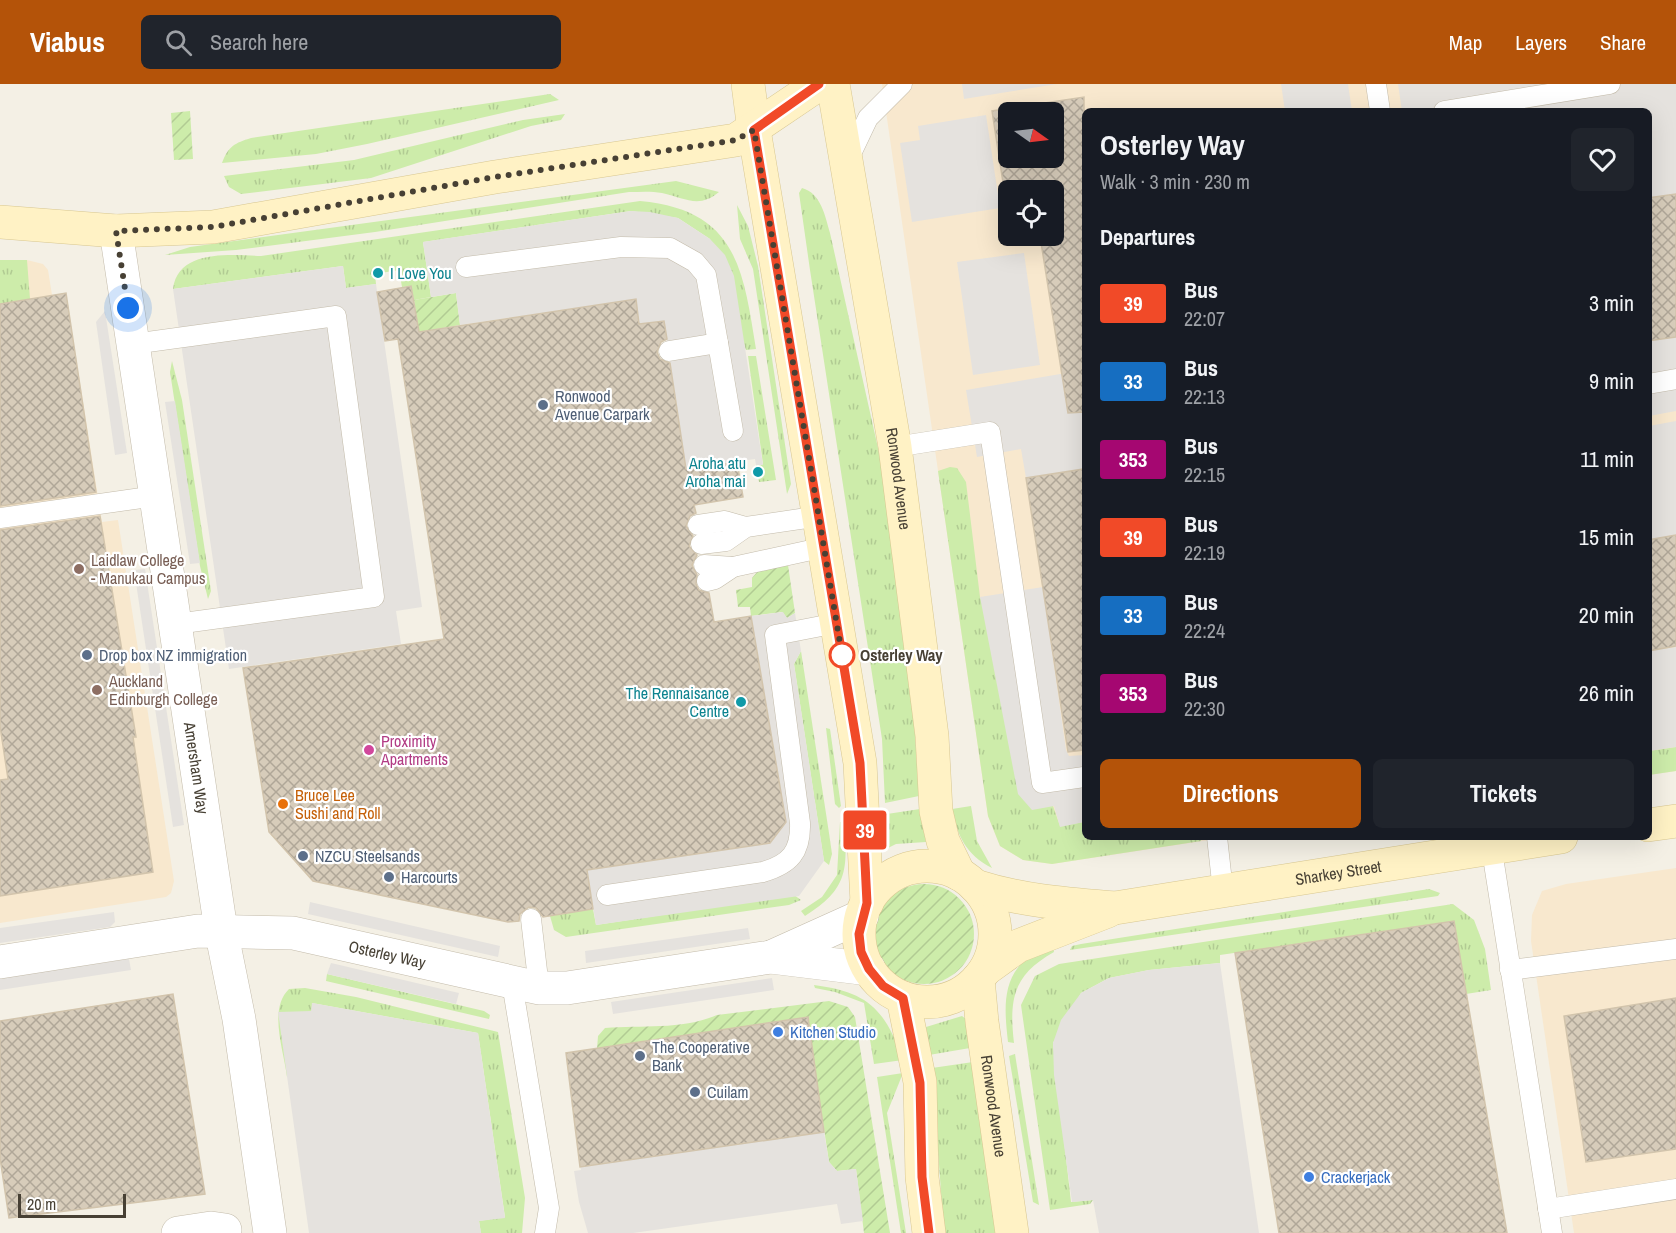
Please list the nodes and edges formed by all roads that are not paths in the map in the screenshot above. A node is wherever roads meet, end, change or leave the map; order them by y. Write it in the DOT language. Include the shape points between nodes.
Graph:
graph roads {
  1 [pos="748,84"];
  2 [pos="819,84"];
  3 [pos="833,84"];
  4 [pos="902,84"];
  5 [pos="1376,84"];
  6 [pos="1610,84"];
  7 [pos="1380,108"];
  8 [pos="1462,108"];
  9 [pos="754,130"];
  10 [pos="847,162"];
  11 [pos="0,222"];
  12 [pos="116,231"];
  13 [pos="466,267"];
  14 [pos="718,343"];
  15 [pos="133,344"];
  16 [pos="669,351"];
  17 [pos="1676,379"];
  18 [pos="1652,383"];
  19 [pos="733,432"];
  20 [pos="895,447"];
  21 [pos="156,496"];
  22 [pos="0,518"];
  23 [pos="822,532"];
  24 [pos="700,535"];
  25 [pos="706,573"];
  26 [pos="837,623"];
  27 [pos="176,624"];
  28 [pos="1082,777"];
  29 [pos="1676,821"];
  30 [pos="1652,824"];
  31 [pos="1217,840"];
  32 [pos="1526,840"];
  33 [pos="1491,843"];
  34 [pos="967,880"];
  35 [pos="1223,891"];
  36 [pos="607,895"];
  37 [pos="1115,908"];
  38 [pos="864,910"];
  39 [pos="531,919"];
  40 [pos="221,930"];
  41 [pos="1676,950"];
  42 [pos="771,957"];
  43 [pos="0,962"];
  44 [pos="869,969"];
  45 [pos="1510,970"];
  46 [pos="982,974"];
  47 [pos="525,986"];
  48 [pos="903,998"];
  49 [pos="1676,1189"];
  50 [pos="1548,1209"];
  51 [pos="225,1230"];
  52 [pos="178,1233"];
  53 [pos="270,1233"];
  54 [pos="545,1233"];
  55 [pos="929,1233"];
  56 [pos="1012,1233"];
  57 [pos="1552,1233"];
  1 -- 9 [label="main road"];
  2 -- 9 [label="main road"];
  3 -- 10 [label="main road, Ronwood Avenue"];
  4 -- 10 [label="lane" via="868,118"];
  5 -- 7 [label="lane"];
  6 -- 8 [label="lane"];
  9 -- 12 [label="main road" via="736,140 495,177 213,227"];
  9 -- 23 [label="main road"];
  10 -- 20 [label="main road, Ronwood Avenue"];
  11 -- 12 [label="main road"];
  12 -- 15 [label="street, Amersham Way"];
  13 -- 14 [label="lane" via="621,247 670,248 695,262 706,275"];
  14 -- 16 [label="lane"];
  14 -- 19 [label="lane"];
  15 -- 21 [label="street, Amersham Way"];
  15 -- 27 [label="lane" via="336,316 374,597"];
  17 -- 18 [label="lane"];
  20 -- 28 [label="lane" via="990,432 1042,783"];
  20 -- 34 [label="main road, Ronwood Avenue" via="932,736 936,811 943,841"];
  21 -- 22 [label="lane"];
  21 -- 27 [label="street, Amersham Way"];
  23 -- 24 [label="lane" via="746,527 726,541"];
  23 -- 25 [label="lane" via="733,567 715,579"];
  23 -- 26 [label="main road"];
  26 -- 36 [label="lane" via="775,635 800,824 800,839 792,859 763,872"];
  26 -- 38 [label="main road" via="860,763"];
  27 -- 40 [label="street, Amersham Way"];
  29 -- 30 [label="main road"];
  31 -- 35 [label="lane"];
  32 -- 33 [label="main road, Sharkey Street"];
  33 -- 35 [label="main road, Sharkey Street"];
  33 -- 45 [label="lane"];
  34 -- 37 [label="main road, Sharkey Street" via="1009,897"];
  34 -- 38 [label="main road" via="939,867 917,867 897,873 879,886"];
  34 -- 46 [label="main road" via="988,904 995,925 993,948"];
  35 -- 37 [label="main road, Sharkey Street"];
  37 -- 46 [label="main road, Sharkey Street" via="1018,946"];
  38 -- 42 [label="street, Osterley Way"];
  38 -- 44 [label="main road" via="859,934 861,952"];
  39 -- 47 [label="lane"];
  40 -- 43 [label="street, Osterley Way"];
  40 -- 47 [label="street, Osterley Way" via="293,933"];
  40 -- 53 [label="street, Amersham Way" via="239,1019"];
  41 -- 45 [label="lane"];
  42 -- 44 [label="street, Osterley Way"];
  42 -- 47 [label="street, Osterley Way" via="580,986"];
  44 -- 48 [label="main road" via="883,986"];
  45 -- 50 [label="lane"];
  46 -- 48 [label="main road" via="963,992 944,1000 923,1002"];
  46 -- 56 [label="main road, Ronwood Avenue" via="983,1032"];
  47 -- 54 [label="lane" via="549,1208"];
  48 -- 55 [label="main road" via="920,1083 922,1177"];
  49 -- 50 [label="lane"];
  50 -- 57 [label="lane"];
  51 -- 52 [label="street"];
}
